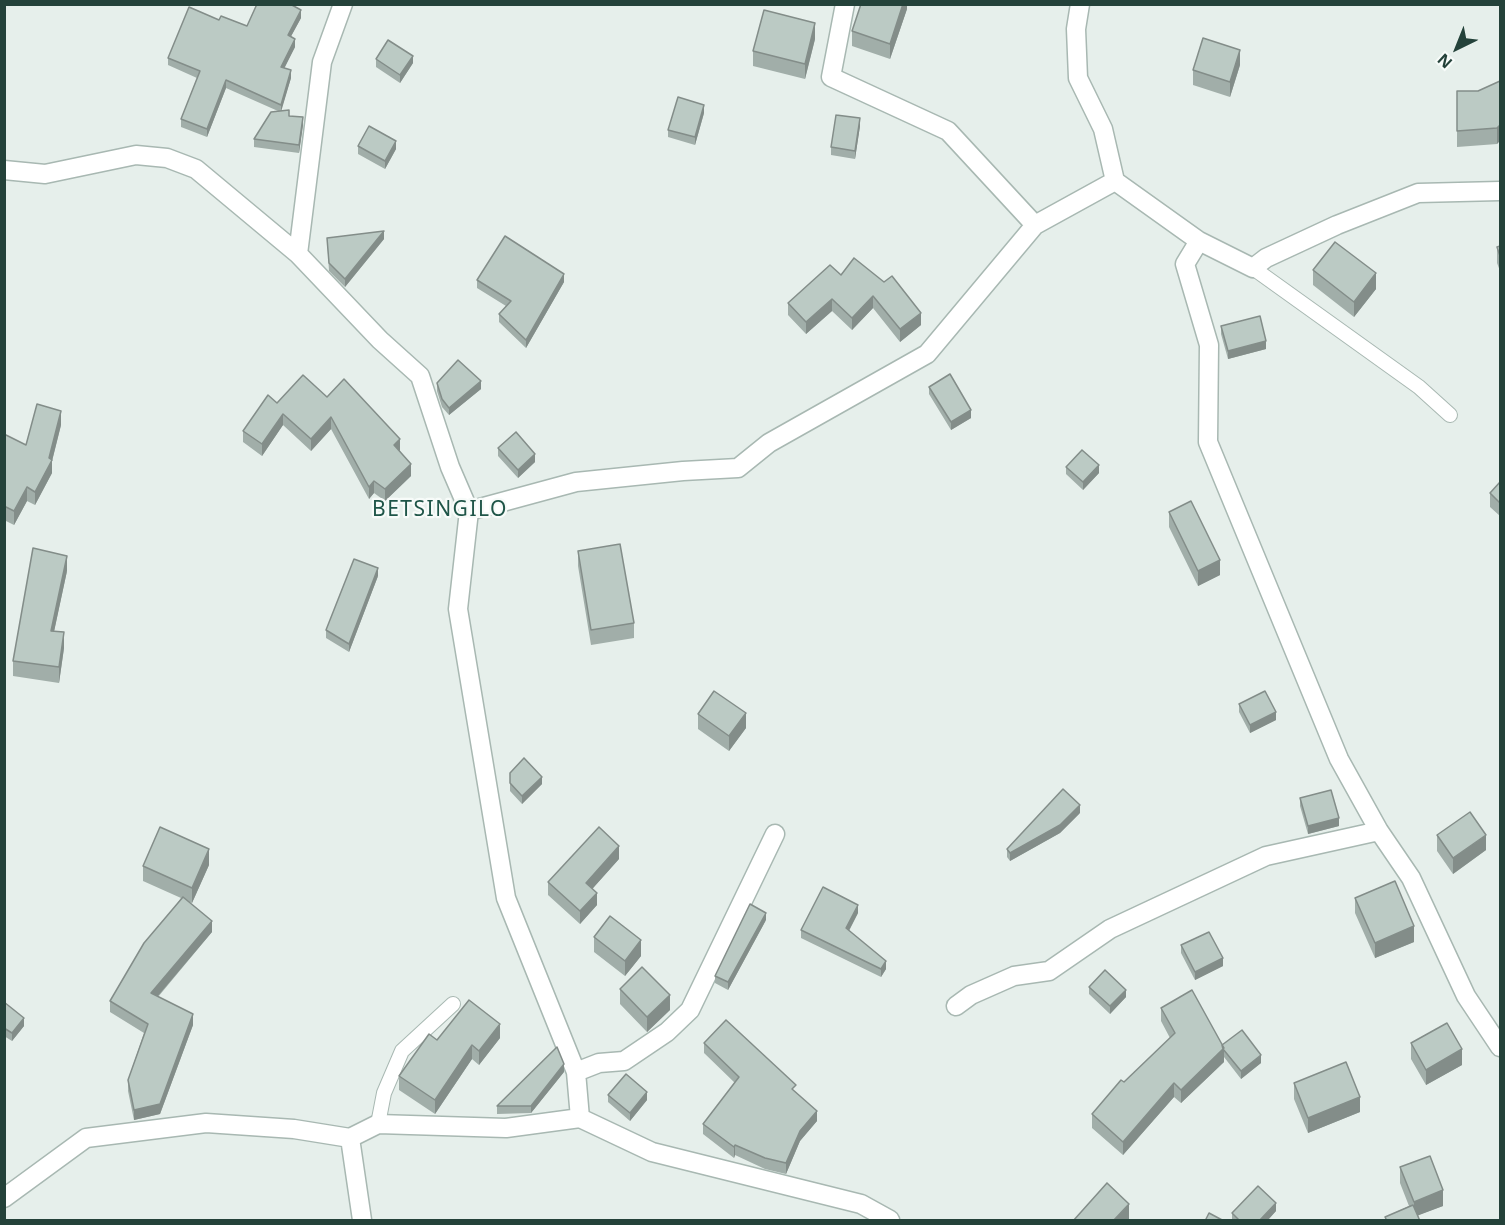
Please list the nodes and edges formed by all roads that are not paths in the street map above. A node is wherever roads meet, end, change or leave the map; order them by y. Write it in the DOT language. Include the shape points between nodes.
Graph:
graph roads {
  1 [pos="343,4"];
  2 [pos="845,4"];
  3 [pos="1080,4"];
  4 [pos="4,170"];
  5 [pos="1115,181"];
  6 [pos="1500,191"];
  7 [pos="1035,225"];
  8 [pos="1199,241"];
  9 [pos="298,254"];
  10 [pos="1253,268"];
  11 [pos="1450,415"];
  12 [pos="469,511"];
  13 [pos="1379,831"];
  14 [pos="775,834"];
  15 [pos="453,1004"];
  16 [pos="956,1006"];
  17 [pos="1500,1047"];
  18 [pos="576,1072"];
  19 [pos="580,1119"];
  20 [pos="378,1124"];
  21 [pos="350,1138"];
  22 [pos="4,1198"];
  23 [pos="362,1221"];
  24 [pos="890,1221"];
  1 -- 9 [label="street" via="322,62"];
  2 -- 7 [label="street" via="831,77 948,131"];
  3 -- 5 [label="street" via="1076,29 1078,78 1103,129"];
  4 -- 9 [label="street" via="45,174 136,155 166,158 196,169"];
  5 -- 7 [label="street"];
  5 -- 8 [label="street"];
  6 -- 10 [label="street" via="1418,193 1337,225"];
  7 -- 12 [label="street" via="927,354 770,443 738,468 576,482"];
  8 -- 10 [label="street"];
  8 -- 13 [label="street" via="1185,264 1209,345 1208,442 1339,759"];
  9 -- 12 [label="street" via="420,376"];
  10 -- 11 [label="lane" via="1419,387"];
  12 -- 18 [label="street" via="458,609 506,898"];
  13 -- 16 [label="street" via="1266,856 1110,929 1049,971 1014,976"];
  13 -- 17 [label="street" via="1411,878 1466,996"];
  14 -- 18 [label="street" via="690,1010 667,1032 624,1061 599,1063"];
  15 -- 20 [label="lane" via="402,1051 384,1092"];
  18 -- 19 [label="street"];
  19 -- 20 [label="street" via="506,1128"];
  19 -- 24 [label="street" via="652,1152 861,1204"];
  20 -- 21 [label="street"];
  21 -- 22 [label="street" via="294,1129 206,1123 86,1138"];
  21 -- 23 [label="street"];
}
